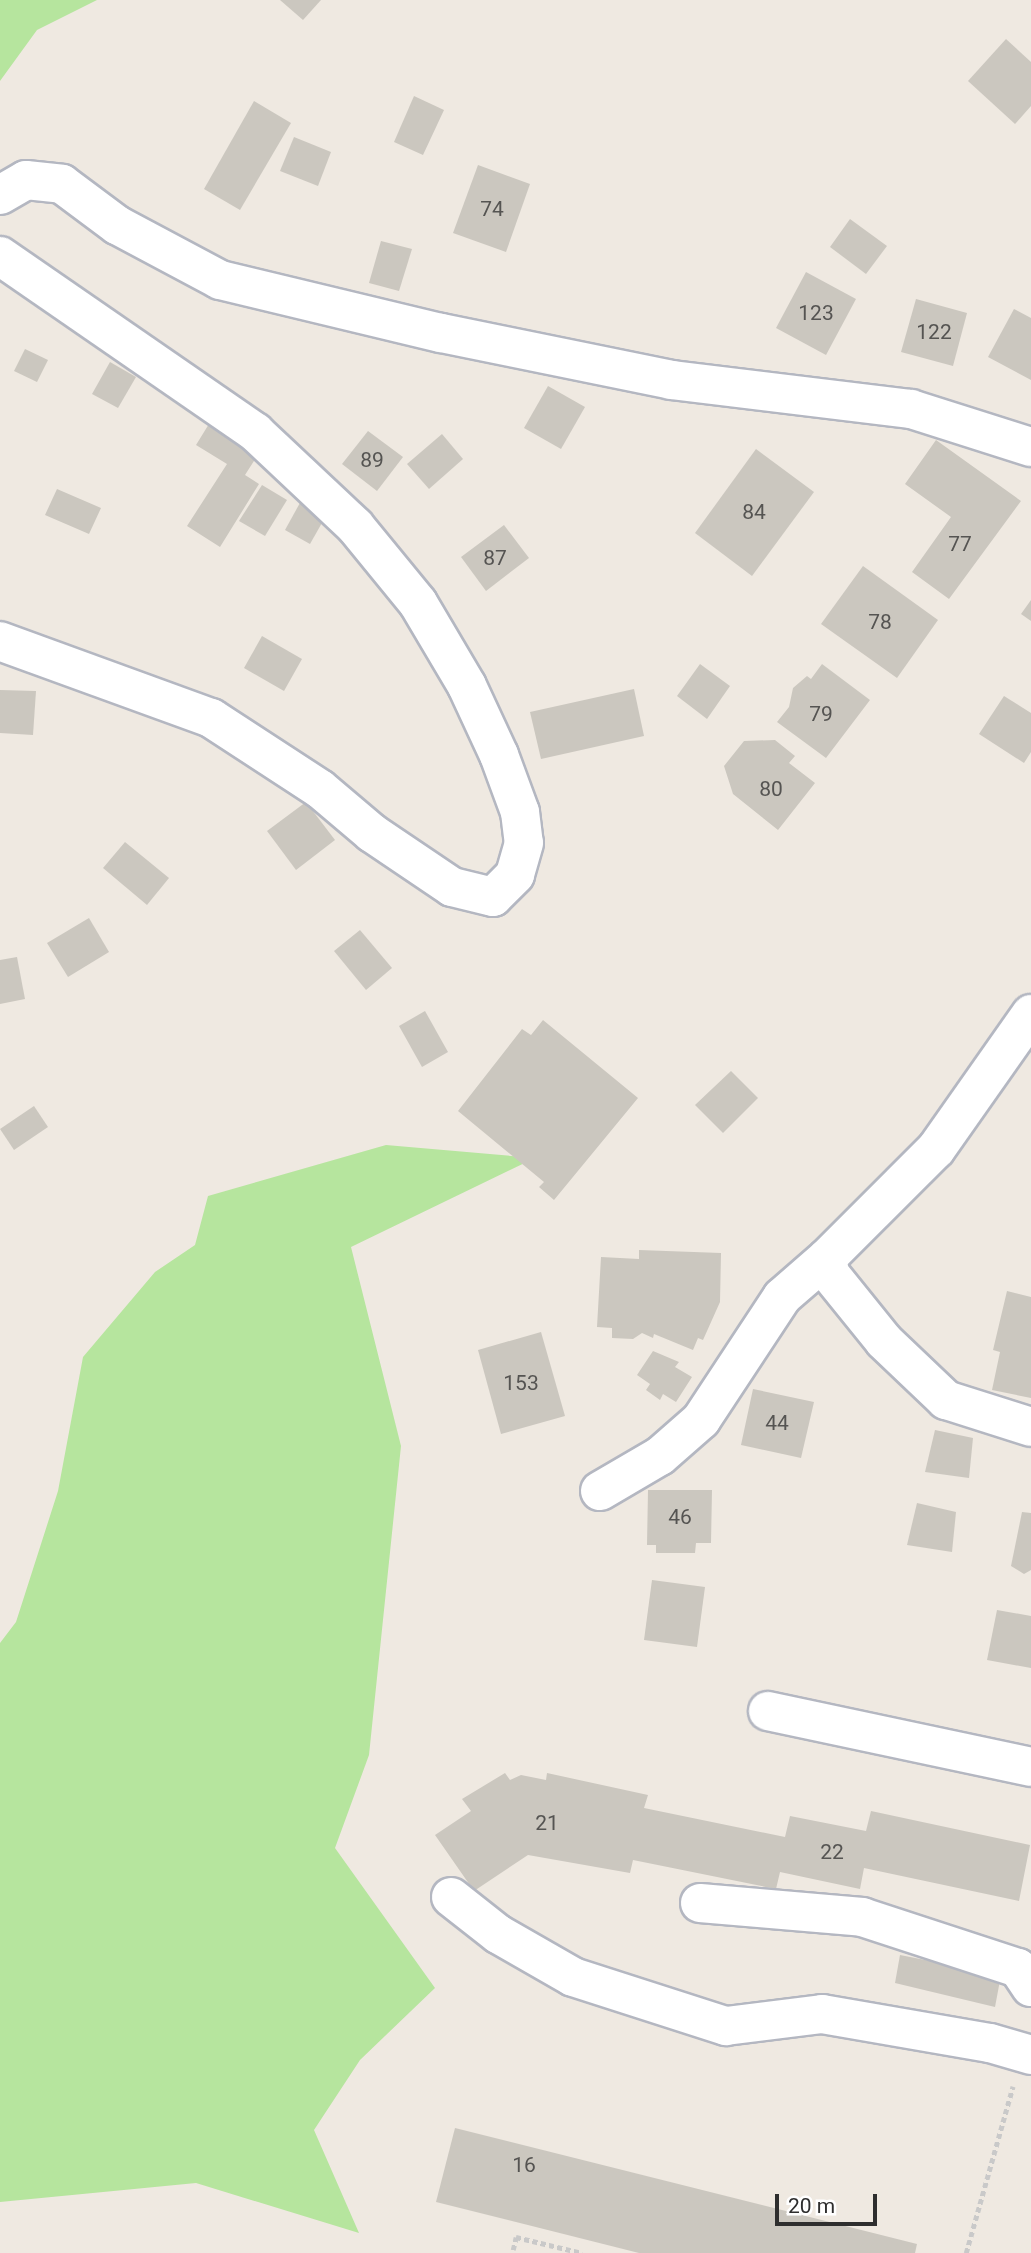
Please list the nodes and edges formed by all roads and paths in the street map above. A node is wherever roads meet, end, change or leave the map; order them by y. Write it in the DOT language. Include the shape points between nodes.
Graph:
graph roads {
  1 [pos="0,195"];
  2 [pos="0,256"];
  3 [pos="1031,447"];
  4 [pos="0,641"];
  5 [pos="1031,1014"];
  6 [pos="827,1258"];
  7 [pos="1031,1427"];
  8 [pos="600,1491"];
  9 [pos="768,1711"];
  10 [pos="1031,1767"];
  11 [pos="451,1897"];
  12 [pos="700,1903"];
  13 [pos="1031,1987"];
  14 [pos="990,2043"];
  15 [pos="1031,2055"];
  16 [pos="513,2250"];
  17 [pos="582,2253"];
  18 [pos="966,2253"];
  1 -- 3 [label="street" via="26,180 62,184 117,225 220,280 441,333 671,380 911,409"];
  2 -- 4 [label="street" via="255,432 371,545 418,603 467,686 499,755 520,813 524,843 515,875 492,897 452,887 372,833 320,789 211,718"];
  5 -- 6 [label="street" via="936,1149"];
  6 -- 7 [label="street" via="830,1275 884,1341 946,1400"];
  6 -- 8 [label="street" via="782,1297 701,1420 660,1456"];
  9 -- 10 [label="street"];
  11 -- 14 [label="street" via="498,1934 573,1977 726,2026 822,2014"];
  12 -- 13 [label="street" via="862,1917 1018,1968"];
  14 -- 15 [label="street"];
  14 -- 18 [label="path" via="986,2076 1014,2082"];
  16 -- 17 [label="path" via="516,2236"];
}
